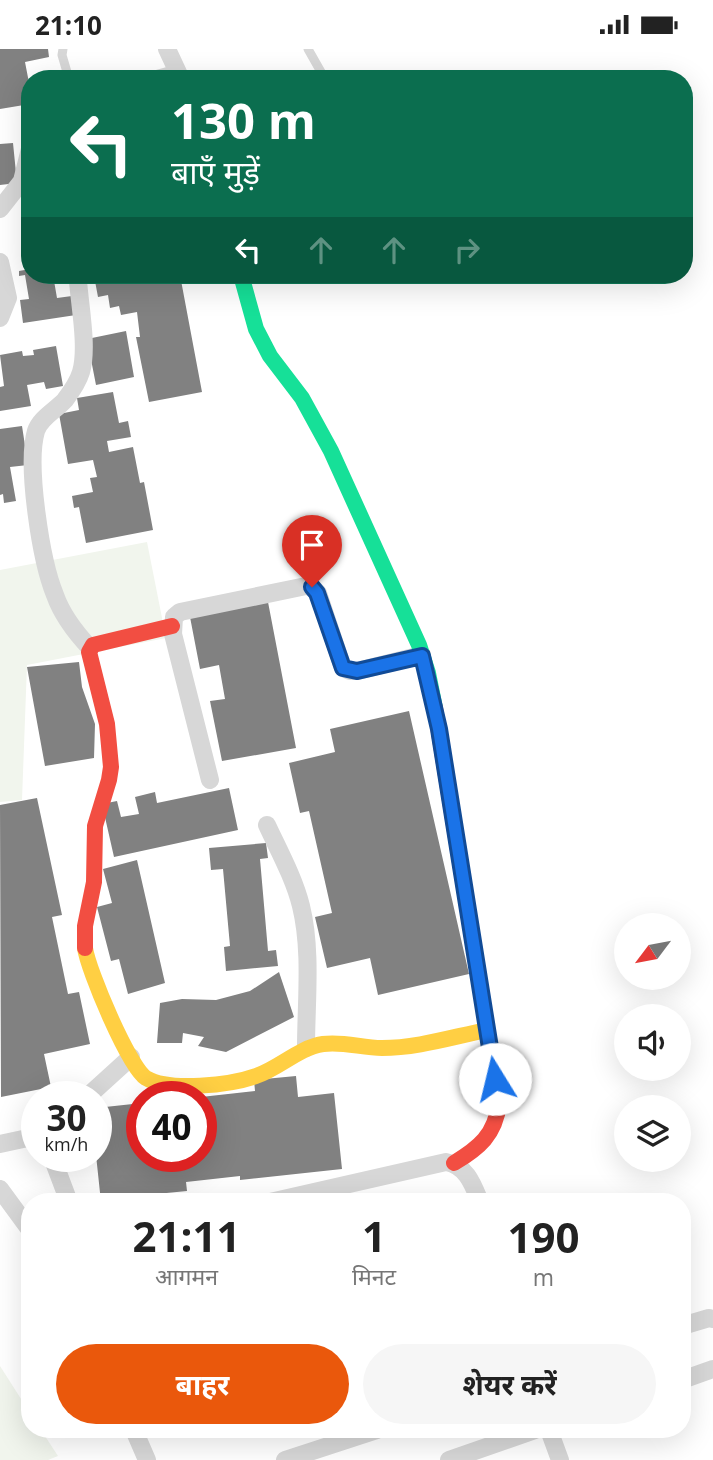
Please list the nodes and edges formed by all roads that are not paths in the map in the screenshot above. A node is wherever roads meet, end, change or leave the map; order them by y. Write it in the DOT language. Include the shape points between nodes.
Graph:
graph roads {
  1 [pos="63,49"];
  2 [pos="167,49"];
  3 [pos="308,49"];
  4 [pos="66,70"];
  5 [pos="176,70"];
  6 [pos="320,70"];
  7 [pos="21,182"];
  8 [pos="0,209"];
  9 [pos="0,262"];
  10 [pos="78,284"];
  11 [pos="244,284"];
  12 [pos="0,318"];
  13 [pos="172,626"];
  14 [pos="90,648"];
  15 [pos="422,656"];
  16 [pos="210,780"];
  17 [pos="267,825"];
  18 [pos="487,1030"];
  19 [pos="306,1048"];
  20 [pos="131,1058"];
  21 [pos="104,1081"];
  22 [pos="21,1139"];
  23 [pos="0,1144"];
  24 [pos="454,1163"];
  25 [pos="58,1172"];
  26 [pos="0,1189"];
  27 [pos="66,1193"];
  28 [pos="308,1193"];
  29 [pos="476,1193"];
  30 [pos="21,1218"];
  31 [pos="713,1318"];
  32 [pos="691,1324"];
  33 [pos="713,1370"];
  34 [pos="691,1377"];
  35 [pos="137,1438"];
  36 [pos="352,1438"];
  37 [pos="512,1438"];
  38 [pos="552,1438"];
  39 [pos="147,1460"];
  40 [pos="285,1460"];
  41 [pos="449,1460"];
  42 [pos="560,1460"];
  1 -- 4 [label="lane"];
  2 -- 5 [label="street"];
  3 -- 6 [label="lane"];
  7 -- 8 [label="street"];
  9 -- 12 [label="street" via="8,299"];
  10 -- 14 [label="street" via="83,342 80,373 65,399 37,428 34,478 54,594"];
  11 -- 15 [label="street" via="256,329 331,451"];
  13 -- 14 [label="street"];
  13 -- 15 [label="street" via="174,617 186,610 306,586 317,593 343,668 357,671"];
  13 -- 16 [label="street"];
  14 -- 20 [label="street" via="111,767 94,828 94,879 84,939 100,990"];
  15 -- 18 [label="street" via="439,729"];
  17 -- 19 [label="street" via="292,880 306,934"];
  18 -- 19 [label="street" via="400,1047 322,1044"];
  18 -- 24 [label="street" via="498,1120 476,1150"];
  19 -- 20 [label="street" via="246,1080 206,1085 152,1081"];
  20 -- 21 [label="street"];
  22 -- 23 [label="street"];
  24 -- 28 [label="street" via="436,1163"];
  24 -- 29 [label="street"];
  25 -- 27 [label="street"];
  26 -- 30 [label="street"];
  31 -- 32 [label="street"];
  33 -- 34 [label="street"];
  35 -- 39 [label="street"];
  36 -- 40 [label="street"];
  37 -- 41 [label="street"];
  38 -- 42 [label="street"];
}
